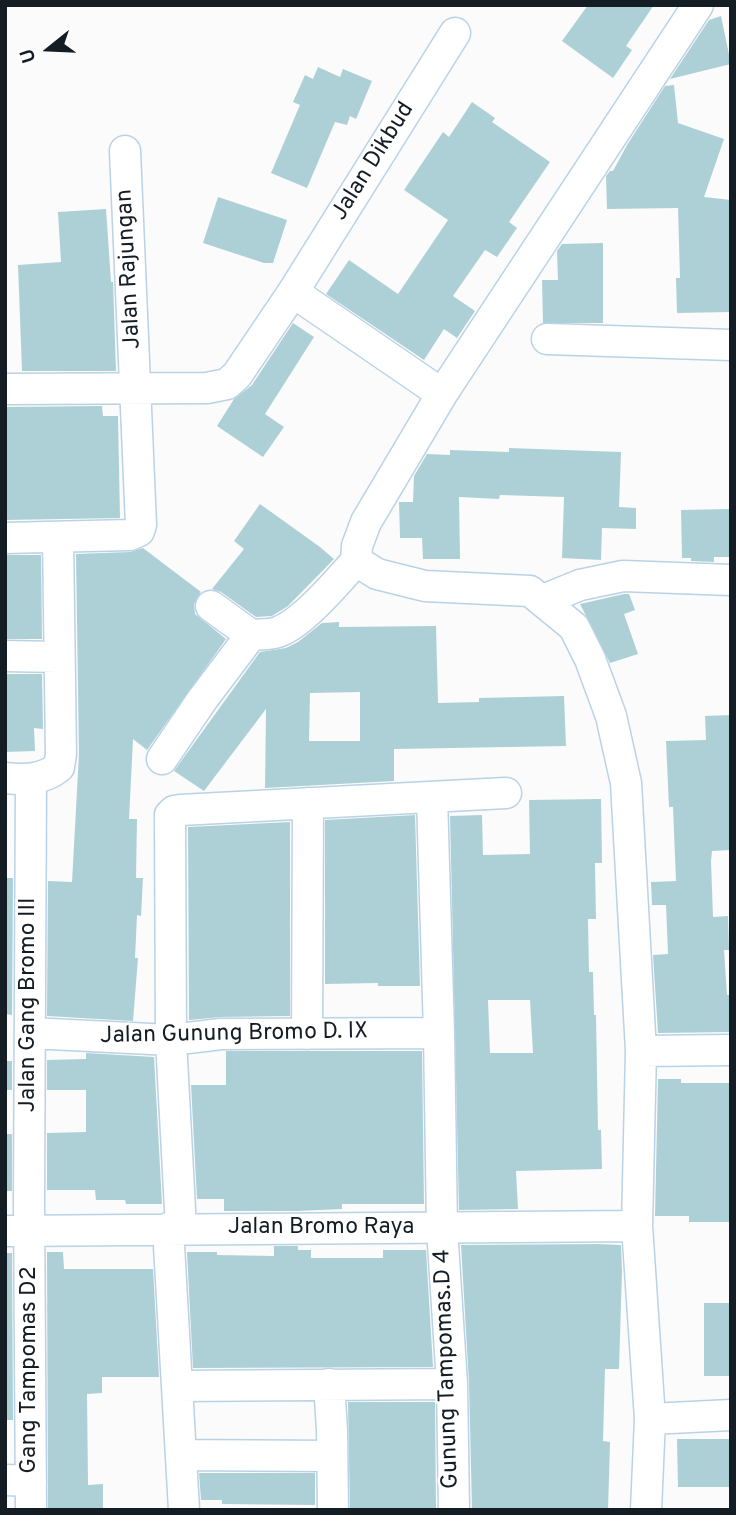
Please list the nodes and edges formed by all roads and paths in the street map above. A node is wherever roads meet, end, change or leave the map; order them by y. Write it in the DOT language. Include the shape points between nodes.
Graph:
graph roads {
  1 [pos="698,5"];
  2 [pos="455,33"];
  3 [pos="125,151"];
  4 [pos="293,292"];
  5 [pos="547,339"];
  6 [pos="731,345"];
  7 [pos="136,388"];
  8 [pos="5,389"];
  9 [pos="442,394"];
  10 [pos="58,537"];
  11 [pos="5,538"];
  12 [pos="356,561"];
  13 [pos="731,580"];
  14 [pos="543,600"];
  15 [pos="211,606"];
  16 [pos="251,635"];
  17 [pos="5,656"];
  18 [pos="58,657"];
  19 [pos="162,759"];
  20 [pos="18,778"];
  21 [pos="506,793"];
  22 [pos="432,797"];
  23 [pos="308,803"];
  24 [pos="17,859"];
  25 [pos="30,1033"];
  26 [pos="439,1033"];
  27 [pos="307,1034"];
  28 [pos="172,1040"];
  29 [pos="731,1050"];
  30 [pos="641,1051"];
  31 [pos="17,1100"];
  32 [pos="636,1226"];
  33 [pos="174,1228"];
  34 [pos="442,1228"];
  35 [pos="17,1231"];
  36 [pos="329,1384"];
  37 [pos="452,1384"];
  38 [pos="177,1386"];
  39 [pos="731,1415"];
  40 [pos="650,1419"];
  41 [pos="181,1455"];
  42 [pos="332,1456"];
  43 [pos="22,1490"];
  44 [pos="184,1510"];
  45 [pos="333,1510"];
  46 [pos="454,1510"];
  47 [pos="646,1510"];
  1 -- 9 [label="street"];
  2 -- 4 [label="street, Jalan Dikbud"];
  3 -- 7 [label="street, Jalan Rajungan"];
  4 -- 7 [label="street, Jalan Dikbud" via="228,384"];
  4 -- 9 [label="street"];
  5 -- 6 [label="street"];
  7 -- 8 [label="street"];
  7 -- 10 [label="street, Jalan Rajungan" via="139,531"];
  9 -- 12 [label="street" via="366,522"];
  10 -- 11 [label="street"];
  10 -- 18 [label="street"];
  12 -- 14 [label="street" via="396,580 425,586 530,591"];
  12 -- 16 [label="street" via="286,628"];
  13 -- 14 [label="street" via="623,576 580,585"];
  14 -- 30 [label="street" via="574,627 590,659 607,705 626,783"];
  15 -- 16 [label="street"];
  16 -- 19 [label="street"];
  17 -- 18 [label="street"];
  18 -- 20 [label="street" via="59,767 48,776"];
  20 -- 24 [label="street, Jalan Gang Bromo III"];
  21 -- 22 [label="street"];
  22 -- 23 [label="street"];
  22 -- 26 [label="street, Gunung Tampomas.D 4"];
  23 -- 27 [label="street"];
  23 -- 28 [label="street" via="180,810 170,815"];
  24 -- 25 [label="street, Jalan Gang Bromo III"];
  25 -- 28 [label="street, Jalan Gunung Bromo D. IX"];
  25 -- 31 [label="street, Jalan Gang Bromo III"];
  26 -- 27 [label="street, Jalan Gunung Bromo D. IX"];
  26 -- 34 [label="street, Gunung Tampomas.D 4"];
  27 -- 28 [label="street, Jalan Gunung Bromo D. IX" via="221,1034"];
  28 -- 33 [label="street"];
  29 -- 30 [label="street"];
  30 -- 32 [label="street"];
  31 -- 35 [label="street, Jalan Gang Bromo III"];
  32 -- 34 [label="street, Jalan Bromo Raya"];
  32 -- 40 [label="street"];
  33 -- 34 [label="street, Jalan Bromo Raya"];
  33 -- 35 [label="street, Jalan Bromo Raya"];
  33 -- 38 [label="street"];
  34 -- 37 [label="street, Gunung Tampomas.D 4"];
  35 -- 43 [label="street, Gang Tampomas D2"];
  36 -- 37 [label="street"];
  36 -- 38 [label="street"];
  36 -- 42 [label="street"];
  37 -- 46 [label="street, Gunung Tampomas.D 4"];
  38 -- 41 [label="street"];
  39 -- 40 [label="street"];
  40 -- 47 [label="street"];
  41 -- 42 [label="street"];
  41 -- 44 [label="street"];
  42 -- 45 [label="street"];
}
